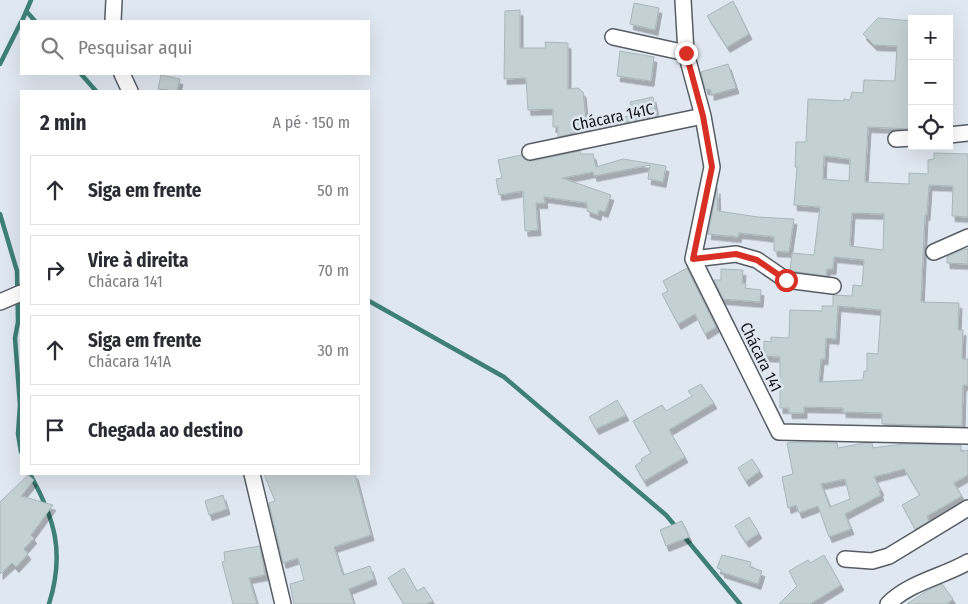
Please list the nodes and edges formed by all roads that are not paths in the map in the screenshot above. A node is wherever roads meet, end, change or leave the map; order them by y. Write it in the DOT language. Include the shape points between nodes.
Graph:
graph roads {
  1 [pos="114,0"];
  2 [pos="683,0"];
  3 [pos="113,20"];
  4 [pos="613,37"];
  5 [pos="686,53"];
  6 [pos="122,75"];
  7 [pos="130,90"];
  8 [pos="703,116"];
  9 [pos="968,133"];
  10 [pos="953,135"];
  11 [pos="908,138"];
  12 [pos="896,139"];
  13 [pos="530,152"];
  14 [pos="968,237"];
  15 [pos="934,252"];
  16 [pos="693,259"];
  17 [pos="832,286"];
  18 [pos="20,292"];
  19 [pos="0,302"];
  20 [pos="968,436"];
  21 [pos="252,475"];
  22 [pos="968,508"];
  23 [pos="845,559"];
  24 [pos="968,562"];
  25 [pos="284,604"];
  26 [pos="888,604"];
  1 -- 3 [label="street"];
  2 -- 5 [label="street"];
  4 -- 5 [label="street"];
  5 -- 8 [label="street"];
  6 -- 7 [label="street"];
  8 -- 13 [label="street, Chácara 141C"];
  8 -- 16 [label="street" via="712,167"];
  9 -- 10 [label="street"];
  11 -- 12 [label="street"];
  14 -- 15 [label="street"];
  16 -- 17 [label="street" via="736,254 757,260 786,280"];
  16 -- 20 [label="street, Chácara 141" via="779,432"];
  18 -- 19 [label="street"];
  21 -- 25 [label="street"];
  22 -- 23 [label="street" via="889,556 872,561"];
  24 -- 26 [label="street" via="921,582"];
}
